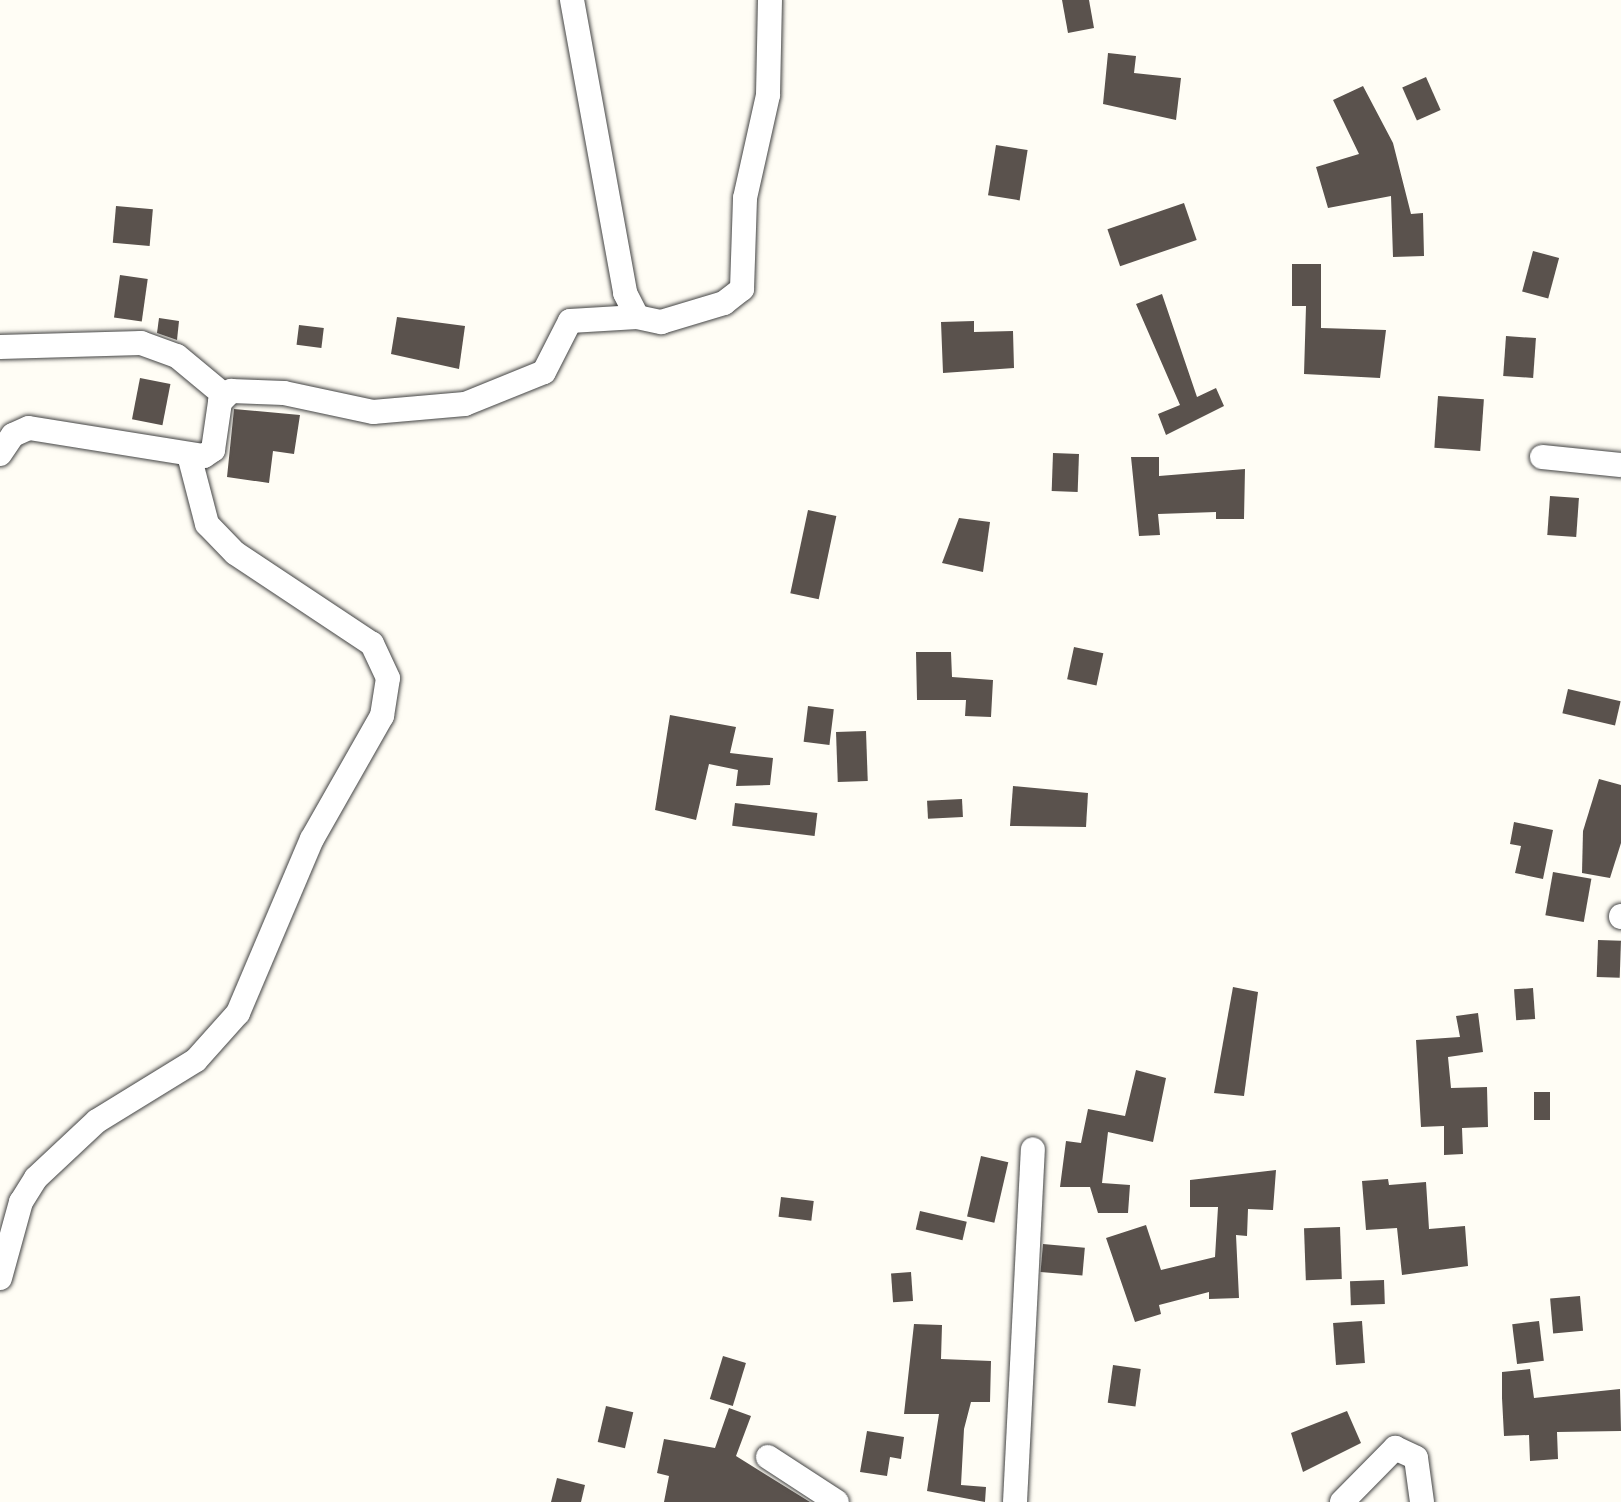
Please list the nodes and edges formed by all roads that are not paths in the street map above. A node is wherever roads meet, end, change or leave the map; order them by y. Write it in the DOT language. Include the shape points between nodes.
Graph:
graph roads {
  1 [pos="572,0"];
  2 [pos="770,0"];
  3 [pos="637,317"];
  4 [pos="0,347"];
  5 [pos="224,395"];
  6 [pos="0,454"];
  7 [pos="189,455"];
  8 [pos="1542,457"];
  9 [pos="1621,465"];
  10 [pos="1033,1149"];
  11 [pos="0,1278"];
  12 [pos="768,1457"];
  13 [pos="837,1502"];
  14 [pos="1015,1502"];
  15 [pos="1342,1502"];
  16 [pos="1422,1502"];
  1 -- 3 [label="street" via="625,293"];
  2 -- 3 [label="street" via="768,95 745,198 742,289 680,318"];
  3 -- 5 [label="street" via="570,321 544,372 465,404 388,413 284,393"];
  4 -- 5 [label="street" via="141,343 177,356"];
  5 -- 7 [label="street" via="213,450"];
  6 -- 7 [label="street" via="13,435 29,428"];
  7 -- 11 [label="street" via="207,524 235,553 372,644 388,678 382,716 312,839 238,1013 196,1060 97,1121 36,1178 17,1211"];
  8 -- 9 [label="street"];
  10 -- 14 [label="street"];
  12 -- 13 [label="street"];
  15 -- 16 [label="street" via="1395,1448 1416,1458"];
}
